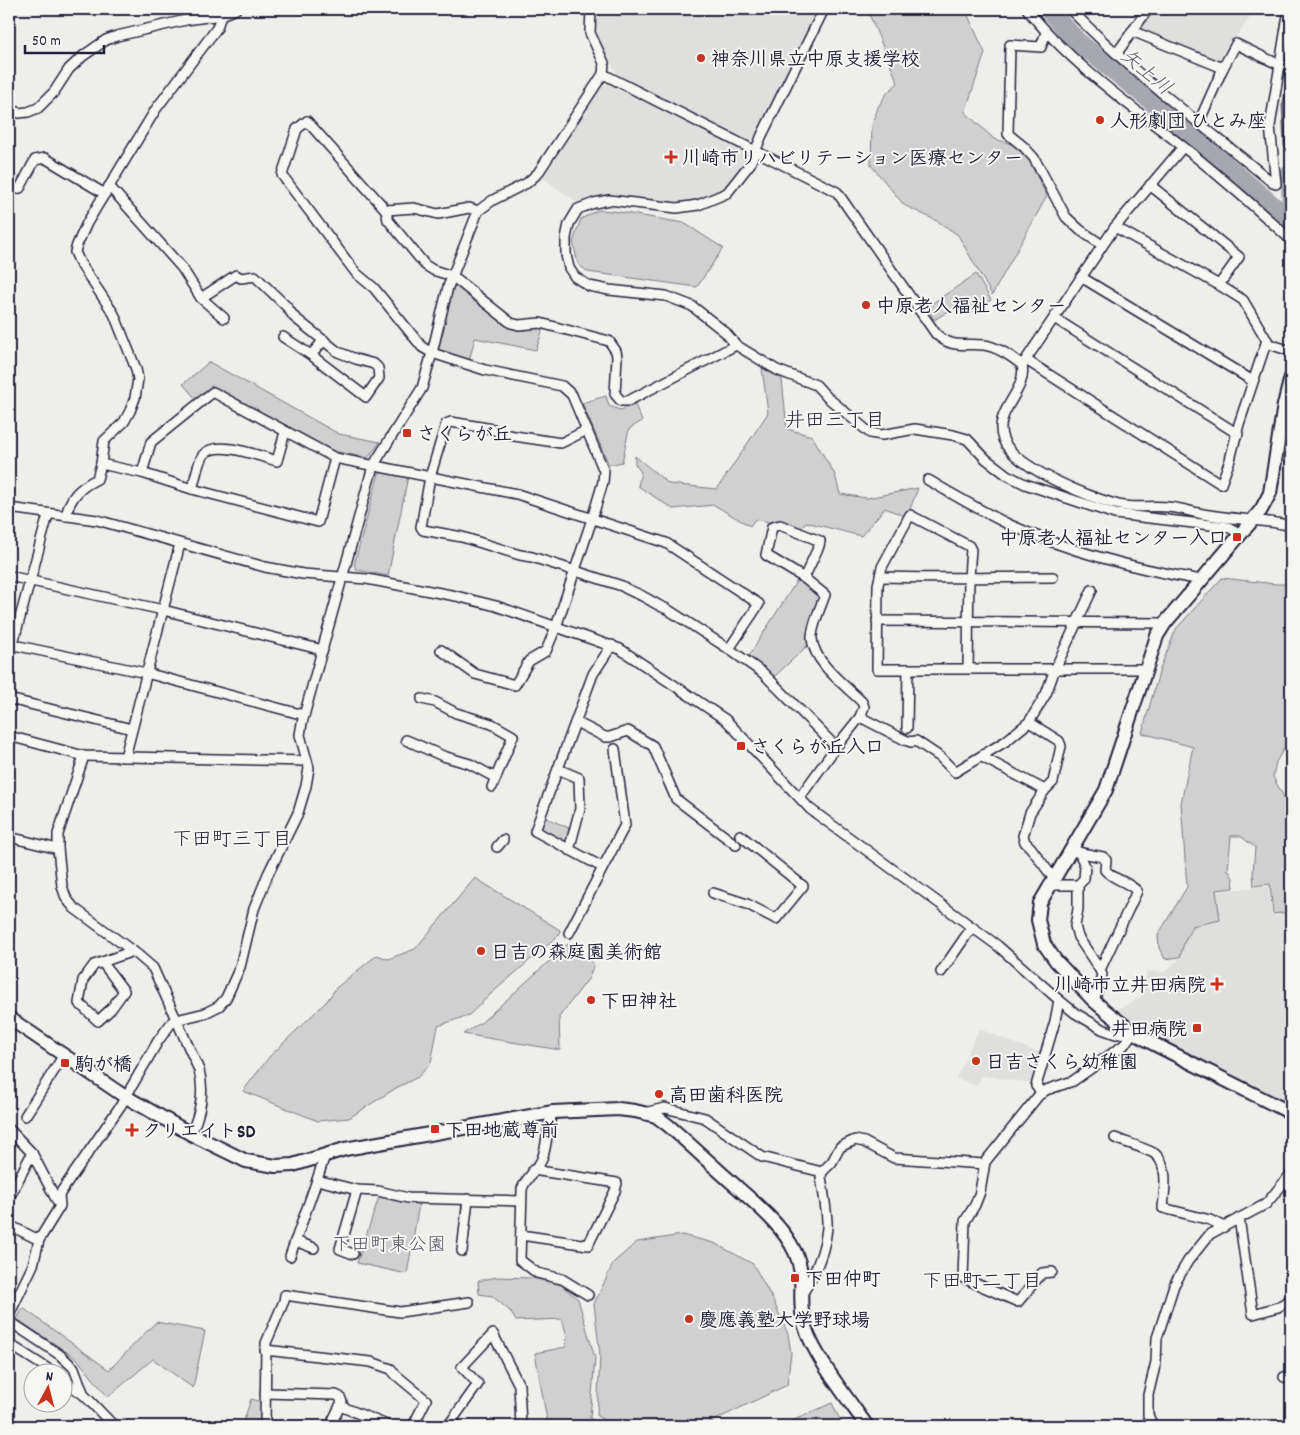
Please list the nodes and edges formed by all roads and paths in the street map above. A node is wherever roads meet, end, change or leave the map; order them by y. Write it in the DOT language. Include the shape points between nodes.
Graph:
graph roads {
  1 [pos="236,9"];
  2 [pos="591,9"];
  3 [pos="824,9"];
  4 [pos="1027,9"];
  5 [pos="1070,9"];
  6 [pos="1148,9"];
  7 [pos="1289,9"];
  8 [pos="221,14"];
  9 [pos="1132,31"];
  10 [pos="1046,32"];
  11 [pos="1117,53"];
  12 [pos="1280,65"];
  13 [pos="1223,68"];
  14 [pos="603,74"];
  15 [pos="9,108"];
  16 [pos="1199,122"];
  17 [pos="1183,147"];
  18 [pos="756,150"];
  19 [pos="1150,185"];
  20 [pos="107,190"];
  21 [pos="9,192"];
  22 [pos="386,210"];
  23 [pos="478,211"];
  24 [pos="1115,227"];
  25 [pos="1291,240"];
  26 [pos="1102,245"];
  27 [pos="452,276"];
  28 [pos="1081,277"];
  29 [pos="1219,285"];
  30 [pos="201,298"];
  31 [pos="224,318"];
  32 [pos="1054,318"];
  33 [pos="283,337"];
  34 [pos="324,340"];
  35 [pos="1267,340"];
  36 [pos="736,345"];
  37 [pos="1291,351"];
  38 [pos="432,353"];
  39 [pos="311,355"];
  40 [pos="1024,363"];
  41 [pos="1291,377"];
  42 [pos="1253,382"];
  43 [pos="587,430"];
  44 [pos="285,432"];
  45 [pos="1238,434"];
  46 [pos="335,458"];
  47 [pos="101,464"];
  48 [pos="373,466"];
  49 [pos="142,473"];
  50 [pos="430,477"];
  51 [pos="928,480"];
  52 [pos="192,489"];
  53 [pos="9,508"];
  54 [pos="48,514"];
  55 [pos="66,516"];
  56 [pos="592,519"];
  57 [pos="1253,520"];
  58 [pos="1291,526"];
  59 [pos="1241,534"];
  60 [pos="180,544"];
  61 [pos="574,571"];
  62 [pos="9,576"];
  63 [pos="343,576"];
  64 [pos="880,577"];
  65 [pos="968,577"];
  66 [pos="1053,577"];
  67 [pos="804,578"];
  68 [pos="31,580"];
  69 [pos="1201,580"];
  70 [pos="1092,590"];
  71 [pos="163,610"];
  72 [pos="877,621"];
  73 [pos="970,623"];
  74 [pos="1076,623"];
  75 [pos="1165,623"];
  76 [pos="556,627"];
  77 [pos="10,644"];
  78 [pos="612,645"];
  79 [pos="730,649"];
  80 [pos="323,650"];
  81 [pos="440,650"];
  82 [pos="9,658"];
  83 [pos="908,669"];
  84 [pos="968,669"];
  85 [pos="1054,669"];
  86 [pos="1146,669"];
  87 [pos="146,673"];
  88 [pos="9,699"];
  89 [pos="422,699"];
  90 [pos="304,715"];
  91 [pos="860,717"];
  92 [pos="576,722"];
  93 [pos="1029,722"];
  94 [pos="132,728"];
  95 [pos="907,728"];
  96 [pos="9,736"];
  97 [pos="406,740"];
  98 [pos="836,747"];
  99 [pos="615,749"];
  100 [pos="84,756"];
  101 [pos="124,756"];
  102 [pos="982,757"];
  103 [pos="308,761"];
  104 [pos="558,769"];
  105 [pos="1044,790"];
  106 [pos="800,798"];
  107 [pos="740,835"];
  108 [pos="9,836"];
  109 [pos="736,845"];
  110 [pos="58,849"];
  111 [pos="569,850"];
  112 [pos="1075,851"];
  113 [pos="602,867"];
  114 [pos="1053,882"];
  115 [pos="1078,885"];
  116 [pos="712,893"];
  117 [pos="972,927"];
  118 [pos="569,933"];
  119 [pos="133,951"];
  120 [pos="102,962"];
  121 [pos="1100,970"];
  122 [pos="941,972"];
  123 [pos="1058,1000"];
  124 [pos="1094,1001"];
  125 [pos="9,1018"];
  126 [pos="176,1020"];
  127 [pos="1133,1032"];
  128 [pos="64,1056"];
  129 [pos="1042,1093"];
  130 [pos="126,1096"];
  131 [pos="552,1112"];
  132 [pos="647,1112"];
  133 [pos="1291,1113"];
  134 [pos="25,1116"];
  135 [pos="9,1129"];
  136 [pos="191,1134"];
  137 [pos="1115,1138"];
  138 [pos="32,1153"];
  139 [pos="325,1155"];
  140 [pos="984,1164"];
  141 [pos="533,1170"];
  142 [pos="822,1172"];
  143 [pos="1291,1174"];
  144 [pos="318,1180"];
  145 [pos="357,1190"];
  146 [pos="9,1198"];
  147 [pos="468,1199"];
  148 [pos="521,1201"];
  149 [pos="60,1206"];
  150 [pos="1239,1218"];
  151 [pos="9,1225"];
  152 [pos="1224,1227"];
  153 [pos="521,1235"];
  154 [pos="39,1240"];
  155 [pos="296,1241"];
  156 [pos="314,1248"];
  157 [pos="462,1251"];
  158 [pos="353,1254"];
  159 [pos="290,1256"];
  160 [pos="1052,1272"];
  161 [pos="802,1294"];
  162 [pos="588,1295"];
  163 [pos="1291,1299"];
  164 [pos="469,1302"];
  165 [pos="9,1315"];
  166 [pos="9,1321"];
  167 [pos="9,1344"];
  168 [pos="265,1350"];
  169 [pos="37,1362"];
  170 [pos="72,1386"];
  171 [pos="265,1394"];
  172 [pos="84,1395"];
  173 [pos="340,1406"];
  174 [pos="114,1426"];
  175 [pos="265,1426"];
  176 [pos="332,1426"];
  177 [pos="389,1426"];
  178 [pos="413,1426"];
  179 [pos="448,1426"];
  180 [pos="522,1426"];
  181 [pos="867,1426"];
  182 [pos="1153,1426"];
  1 -- 8 [label="street"];
  2 -- 14 [label="street" via="590,33 604,64"];
  3 -- 18 [label="street"];
  4 -- 10 [label="street"];
  5 -- 11 [label="street"];
  6 -- 9 [label="street"];
  7 -- 12 [label="street"];
  8 -- 15 [label="street" via="106,40 69,69 54,92 38,108 28,112"];
  8 -- 20 [label="street" via="217,28 156,109"];
  9 -- 11 [label="street"];
  9 -- 13 [label="street"];
  10 -- 17 [label="street" via="1125,102"];
  10 -- 26 [label="street" via="1041,47 1010,45 1008,134 1034,158 1066,217"];
  11 -- 16 [label="street"];
  12 -- 13 [label="street" via="1236,44"];
  12 -- 16 [label="street" via="1270,126 1276,184"];
  13 -- 16 [label="street"];
  14 -- 18 [label="street"];
  14 -- 23 [label="street" via="538,173 527,183"];
  17 -- 19 [label="street"];
  17 -- 25 [label="street"];
  18 -- 36 [label="street" via="750,164 727,192 714,199 677,208 609,200 594,203 578,210 569,224 566,238 569,268 575,277 589,286 666,296 692,306"];
  18 -- 40 [label="street" via="837,192 944,341 955,345 984,345"];
  19 -- 24 [label="street"];
  19 -- 29 [label="street" via="1239,257"];
  20 -- 21 [label="street" via="45,158 35,160 20,188"];
  20 -- 30 [label="street" via="182,268"];
  20 -- 47 [label="street" via="87,223 75,252 114,314 138,379 127,417 104,441"];
  22 -- 23 [label="street" via="414,208 438,214 469,208"];
  22 -- 27 [label="street" via="388,220 425,265"];
  22 -- 38 [label="street" via="307,121 297,130 282,175 356,273 374,288 422,347"];
  23 -- 27 [label="street"];
  24 -- 26 [label="street"];
  24 -- 29 [label="street"];
  26 -- 28 [label="street"];
  27 -- 36 [label="street" via="511,322 519,325 540,323 609,341 618,357 615,394 622,400 628,401"];
  27 -- 38 [label="street"];
  28 -- 32 [label="street"];
  28 -- 42 [label="street"];
  29 -- 35 [label="street" via="1243,300"];
  30 -- 31 [label="street"];
  30 -- 34 [label="street" via="236,275 241,278 254,276 294,317"];
  32 -- 40 [label="street"];
  32 -- 45 [label="street"];
  33 -- 39 [label="street"];
  34 -- 39 [label="street"];
  34 -- 39 [label="street" via="338,352 378,368 378,378 366,397"];
  35 -- 37 [label="street" via="1269,344"];
  35 -- 42 [label="street"];
  36 -- 59 [label="street" via="777,370 816,385 870,433 882,435 915,429 953,435 967,439 1007,475 1025,484 1115,514 1228,527"];
  38 -- 43 [label="street" via="485,370 562,386 572,395"];
  38 -- 48 [label="street" via="422,388"];
  40 -- 45 [label="street" via="1221,484"];
  40 -- 57 [label="street" via="1022,381 1004,412 1001,424 1007,448 1031,468 1058,483 1120,506 1173,507 1210,516"];
  41 -- 57 [label="street" via="1270,493"];
  42 -- 45 [label="street" via="1238,424"];
  43 -- 50 [label="street" via="561,443 451,422 446,424"];
  43 -- 56 [label="street" via="604,471"];
  44 -- 46 [label="street"];
  44 -- 49 [label="street" via="213,392 151,442"];
  44 -- 52 [label="street" via="277,461 222,447 210,449 202,456"];
  46 -- 48 [label="street"];
  46 -- 52 [label="street" via="318,522"];
  47 -- 49 [label="street"];
  47 -- 55 [label="street" via="97,479 83,486 69,504"];
  48 -- 50 [label="street"];
  48 -- 63 [label="street"];
  49 -- 52 [label="street"];
  50 -- 56 [label="street" via="517,494"];
  50 -- 61 [label="street" via="422,530 462,537"];
  51 -- 69 [label="street" via="1008,524 1066,547"];
  53 -- 54 [label="street"];
  54 -- 55 [label="street"];
  54 -- 68 [label="street"];
  55 -- 60 [label="street" via="97,520"];
  56 -- 61 [label="street"];
  56 -- 79 [label="street" via="666,543 759,604"];
  57 -- 58 [label="street"];
  57 -- 59 [label="street"];
  59 -- 69 [label="street"];
  60 -- 63 [label="street" via="265,567 303,574"];
  60 -- 71 [label="street"];
  61 -- 76 [label="street"];
  61 -- 79 [label="street" via="643,596"];
  62 -- 68 [label="street"];
  63 -- 76 [label="street" via="456,596"];
  63 -- 80 [label="street"];
  64 -- 65 [label="street"];
  64 -- 65 [label="street" via="910,514 969,546"];
  64 -- 72 [label="street"];
  65 -- 66 [label="street"];
  65 -- 73 [label="street"];
  67 -- 67 [label="street" via="820,541 780,525 772,527 766,555"];
  67 -- 91 [label="street" via="825,595 812,638 814,649 819,660 862,702 864,707"];
  68 -- 71 [label="street"];
  68 -- 77 [label="street"];
  69 -- 75 [label="street"];
  70 -- 74 [label="street"];
  71 -- 80 [label="street"];
  71 -- 87 [label="street"];
  72 -- 73 [label="street"];
  72 -- 83 [label="street" via="877,669"];
  73 -- 74 [label="street"];
  73 -- 84 [label="street"];
  74 -- 75 [label="street"];
  74 -- 85 [label="street"];
  75 -- 86 [label="street"];
  76 -- 78 [label="street"];
  76 -- 81 [label="street" via="546,652 529,661 515,685 475,674"];
  77 -- 82 [label="street"];
  77 -- 87 [label="street"];
  78 -- 92 [label="street" via="593,674"];
  78 -- 106 [label="street" via="726,720"];
  79 -- 98 [label="street" via="763,673"];
  80 -- 90 [label="street"];
  83 -- 84 [label="street"];
  83 -- 95 [label="street"];
  84 -- 85 [label="street"];
  85 -- 86 [label="street"];
  85 -- 93 [label="street" via="1046,694"];
  86 -- 112 [label="street" via="1106,790"];
  87 -- 90 [label="street"];
  87 -- 94 [label="street"];
  88 -- 94 [label="street"];
  89 -- 97 [label="street" via="492,724 513,736 494,782 470,764"];
  90 -- 103 [label="street" via="300,735"];
  91 -- 98 [label="street"];
  91 -- 102 [label="street" via="905,740 916,741 940,757 954,772"];
  92 -- 104 [label="street"];
  92 -- 109 [label="street" via="605,737 628,731 653,746 676,799"];
  93 -- 102 [label="street"];
  93 -- 105 [label="street" via="1059,741 1061,746 1053,782"];
  94 -- 101 [label="street"];
  96 -- 100 [label="street"];
  98 -- 106 [label="street"];
  99 -- 113 [label="street" via="625,825"];
  100 -- 101 [label="street"];
  100 -- 110 [label="street" via="58,834"];
  101 -- 103 [label="street"];
  102 -- 105 [label="street"];
  103 -- 126 [label="street" via="306,786 298,813 254,909 240,967 226,998 219,1006 204,1013"];
  104 -- 111 [label="street" via="579,778 580,808"];
  104 -- 111 [label="street" via="535,831"];
  105 -- 114 [label="street" via="1030,813 1023,836"];
  106 -- 117 [label="street" via="825,821"];
  107 -- 116 [label="street" via="803,886 776,919 747,904"];
  108 -- 110 [label="street"];
  110 -- 119 [label="street" via="66,898 74,908"];
  111 -- 113 [label="street"];
  112 -- 114 [label="street"];
  112 -- 115 [label="street" via="1085,866 1084,879"];
  112 -- 121 [label="street" via="1104,857 1105,870 1112,878 1130,883 1137,891"];
  113 -- 118 [label="street"];
  114 -- 115 [label="street"];
  114 -- 124 [label="street" via="1040,904 1038,920 1044,944"];
  115 -- 121 [label="street" via="1075,926 1078,937"];
  117 -- 122 [label="street"];
  117 -- 123 [label="street"];
  119 -- 120 [label="street"];
  119 -- 126 [label="street" via="153,968"];
  120 -- 120 [label="street" via="124,991 98,1021 79,1003 83,980 94,965"];
  121 -- 124 [label="street" via="1102,975"];
  123 -- 127 [label="street" via="1102,1029 1116,1034"];
  123 -- 129 [label="street" via="1036,1086"];
  124 -- 127 [label="street"];
  125 -- 128 [label="street"];
  126 -- 130 [label="street" via="158,1041"];
  126 -- 136 [label="street" via="199,1070 202,1085 199,1116"];
  127 -- 129 [label="street" via="1124,1045 1073,1081"];
  127 -- 133 [label="street"];
  128 -- 130 [label="street"];
  128 -- 134 [label="street"];
  129 -- 140 [label="street"];
  130 -- 136 [label="street"];
  130 -- 149 [label="street" via="59,1195"];
  131 -- 132 [label="street" via="618,1109"];
  131 -- 139 [label="street"];
  131 -- 141 [label="street" via="541,1161"];
  132 -- 142 [label="street" via="665,1108 705,1118 762,1157"];
  132 -- 161 [label="street" via="669,1126 761,1209 786,1236 801,1268"];
  135 -- 138 [label="street"];
  136 -- 139 [label="street" via="246,1161 278,1170"];
  137 -- 152 [label="street" via="1156,1154 1163,1166 1162,1208 1210,1220"];
  138 -- 146 [label="street"];
  138 -- 149 [label="street"];
  139 -- 144 [label="street"];
  140 -- 142 [label="street" via="894,1158 855,1140 840,1147"];
  140 -- 160 [label="street" via="980,1192 965,1221 963,1278 1018,1302 1042,1273"];
  141 -- 148 [label="street" via="524,1181"];
  141 -- 153 [label="street" via="617,1183 588,1245"];
  142 -- 161 [label="street" via="827,1226 817,1266"];
  143 -- 150 [label="street" via="1266,1204"];
  144 -- 145 [label="street"];
  144 -- 155 [label="street"];
  145 -- 147 [label="street" via="408,1198"];
  145 -- 158 [label="street" via="340,1249"];
  147 -- 148 [label="street"];
  147 -- 157 [label="street"];
  148 -- 153 [label="street"];
  149 -- 154 [label="street"];
  150 -- 152 [label="street"];
  150 -- 163 [label="street" via="1253,1314 1278,1307"];
  151 -- 154 [label="street"];
  152 -- 182 [label="street" via="1210,1234 1174,1285 1157,1338 1156,1362 1148,1395 1148,1415"];
  153 -- 162 [label="street" via="520,1260 537,1273 562,1279"];
  154 -- 165 [label="street" via="33,1265"];
  155 -- 156 [label="street"];
  155 -- 159 [label="street"];
  161 -- 181 [label="street" via="801,1312 812,1343"];
  164 -- 168 [label="street" via="400,1312 285,1296"];
  166 -- 172 [label="street" via="60,1354 74,1368"];
  167 -- 169 [label="street"];
  168 -- 171 [label="street"];
  168 -- 178 [label="street" via="371,1362 391,1369 426,1400"];
  170 -- 172 [label="street"];
  171 -- 173 [label="street" via="336,1395 342,1402"];
  171 -- 175 [label="street"];
  172 -- 174 [label="street"];
  173 -- 176 [label="street"];
  173 -- 177 [label="street"];
  179 -- 180 [label="street" via="478,1384 462,1367 493,1334 519,1385"];
}
